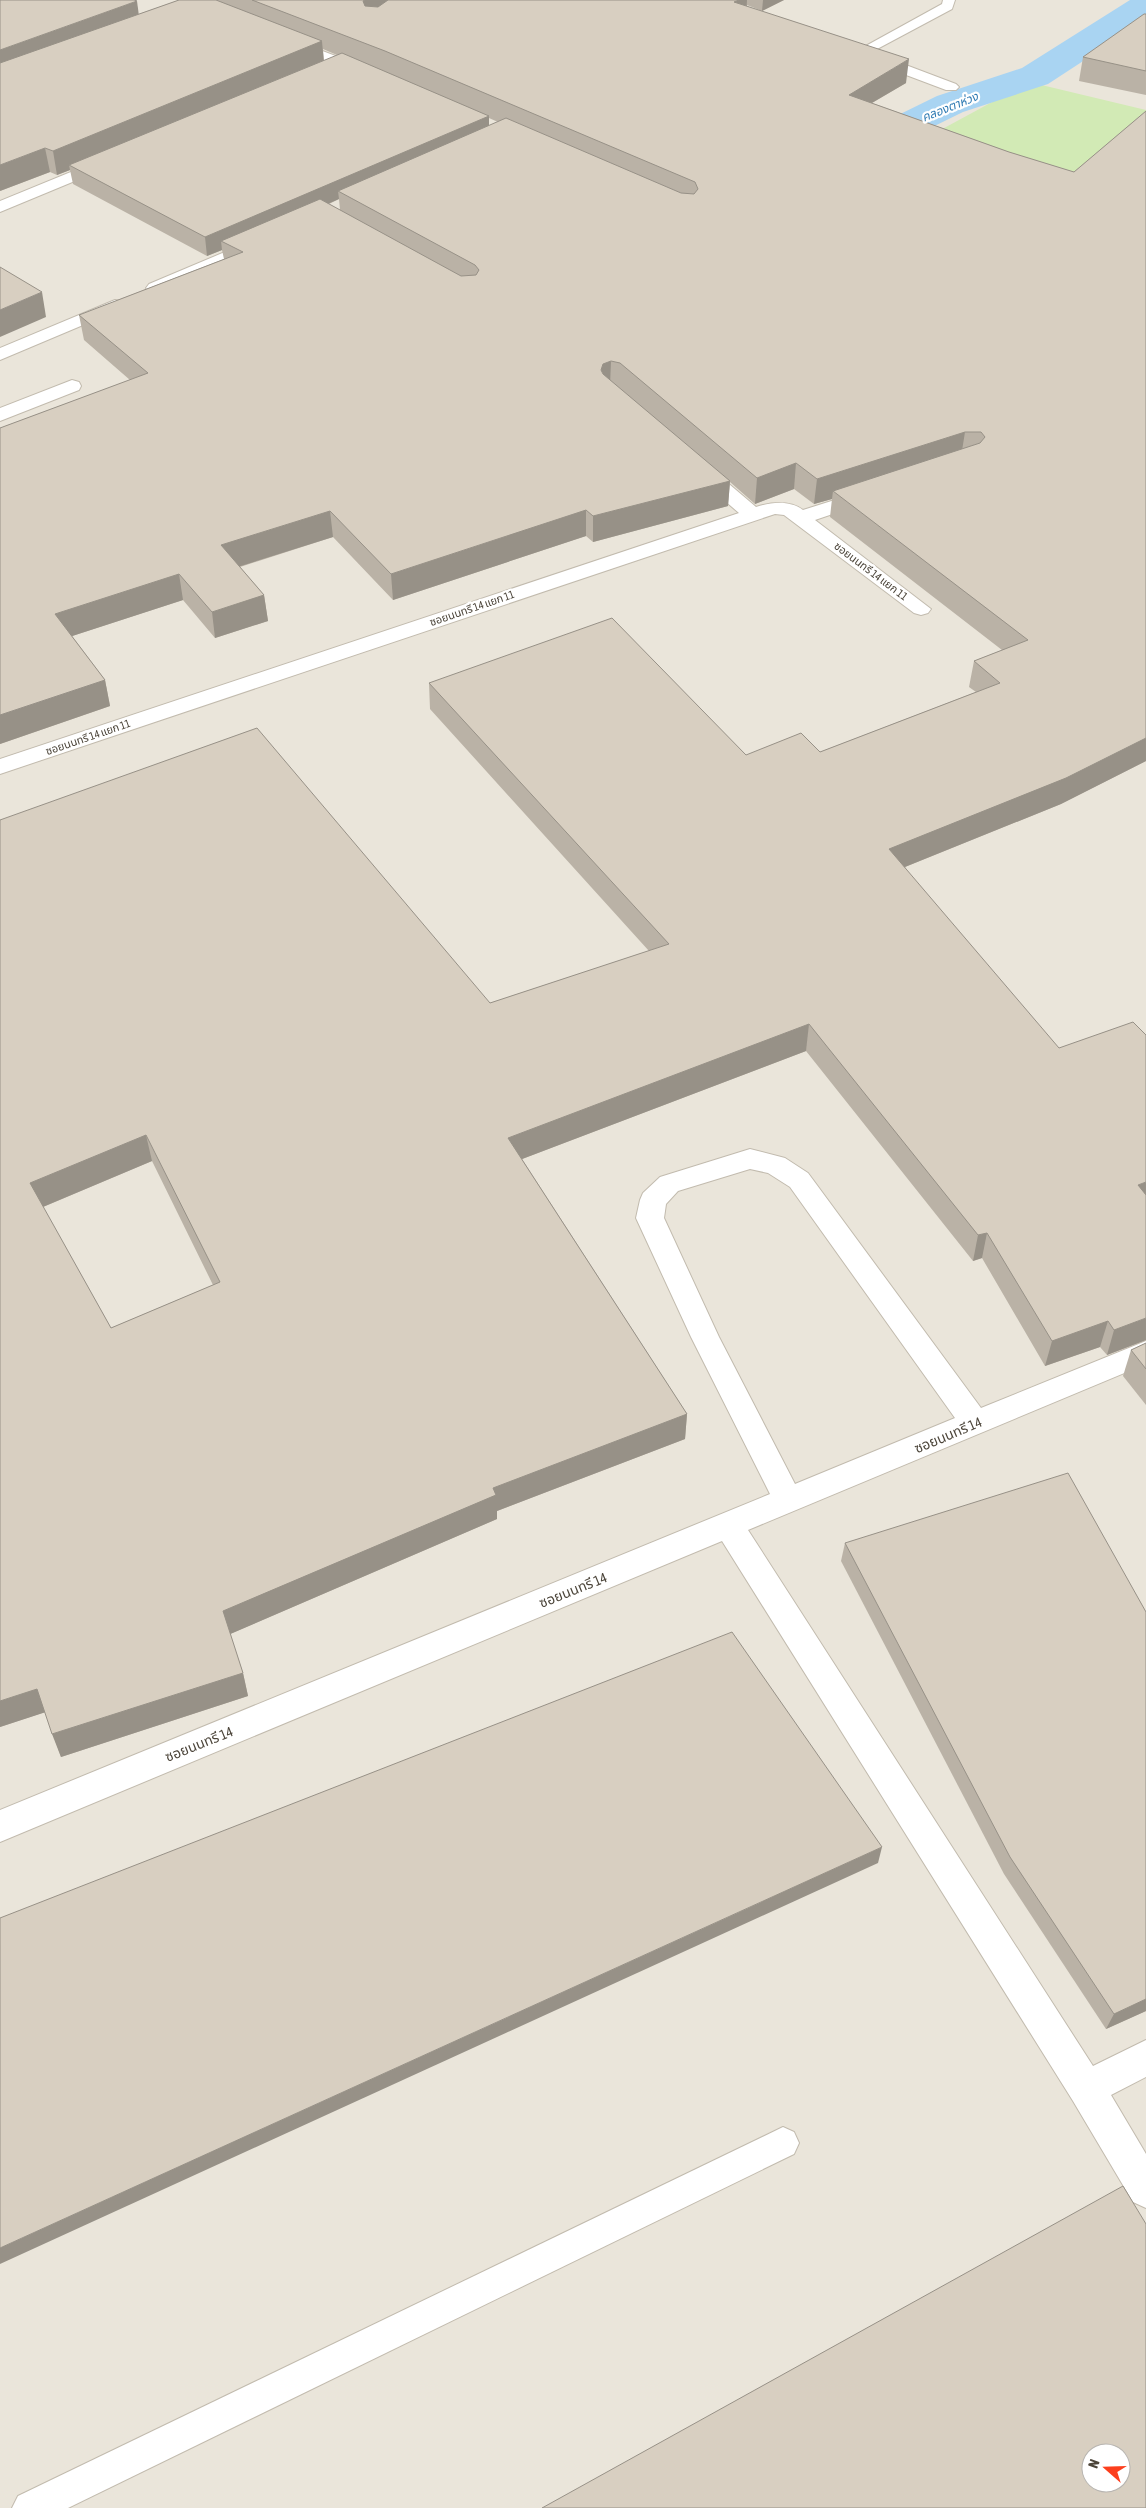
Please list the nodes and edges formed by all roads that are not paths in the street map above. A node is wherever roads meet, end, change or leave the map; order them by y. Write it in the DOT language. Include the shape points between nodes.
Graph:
graph roads {
  1 [pos="949,0"];
  2 [pos="274,37"];
  3 [pos="841,46"];
  4 [pos="859,53"];
  5 [pos="344,64"];
  6 [pos="325,71"];
  7 [pos="381,79"];
  8 [pos="951,87"];
  9 [pos="118,158"];
  10 [pos="0,207"];
  11 [pos="271,238"];
  12 [pos="0,355"];
  13 [pos="72,386"];
  14 [pos="0,415"];
  15 [pos="685,457"];
  16 [pos="884,490"];
  17 [pos="752,514"];
  18 [pos="800,518"];
  19 [pos="921,609"];
  20 [pos="0,767"];
  21 [pos="1146,1352"];
  22 [pos="976,1424"];
  23 [pos="788,1501"];
  24 [pos="729,1526"];
  25 [pos="0,1826"];
  26 [pos="1146,2058"];
  27 [pos="1086,2088"];
  28 [pos="783,2143"];
  29 [pos="1146,2189"];
  30 [pos="30,2508"];
  1 -- 4 [label="lane" via="948,6"];
  2 -- 5 [label="street"];
  3 -- 4 [label="street"];
  4 -- 8 [label="street"];
  5 -- 6 [label="street"];
  5 -- 7 [label="street"];
  9 -- 10 [label="street"];
  11 -- 12 [label="street"];
  13 -- 14 [label="street"];
  15 -- 17 [label="street"];
  16 -- 18 [label="street"];
  17 -- 18 [label="street, ซอยนนทรี 14 แยก 11" via="774,508 790,510"];
  17 -- 20 [label="street, ซอยนนทรี 14 แยก 11"];
  18 -- 19 [label="street, ซอยนนทรี 14 แยก 11"];
  21 -- 22 [label="street, ซอยนนทรี 14"];
  22 -- 23 [label="street, ซอยนนทรี 14"];
  22 -- 23 [label="street" via="798,1180 776,1166 750,1159 669,1184 653,1200 650,1218 705,1337"];
  23 -- 24 [label="street, ซอยนนทรี 14"];
  24 -- 25 [label="street, ซอยนนทรี 14"];
  24 -- 27 [label="street"];
  26 -- 27 [label="street"];
  27 -- 29 [label="street"];
  28 -- 30 [label="lane"];
}
